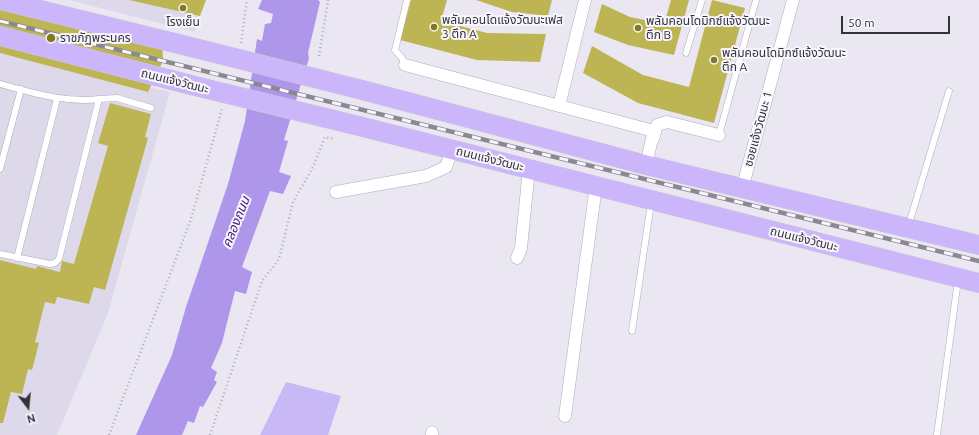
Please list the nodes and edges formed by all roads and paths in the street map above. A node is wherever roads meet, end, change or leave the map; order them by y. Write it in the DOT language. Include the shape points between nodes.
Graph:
graph roads {
  1 [pos="0,0"];
  2 [pos="247,0"];
  3 [pos="328,0"];
  4 [pos="407,0"];
  5 [pos="585,0"];
  6 [pos="702,0"];
  7 [pos="755,0"];
  8 [pos="793,0"];
  9 [pos="0,36"];
  10 [pos="240,49"];
  11 [pos="686,53"];
  12 [pos="318,56"];
  13 [pos="405,65"];
  14 [pos="0,84"];
  15 [pos="21,89"];
  16 [pos="949,91"];
  17 [pos="57,99"];
  18 [pos="99,99"];
  19 [pos="558,106"];
  20 [pos="151,108"];
  21 [pos="223,108"];
  22 [pos="719,135"];
  23 [pos="339,139"];
  24 [pos="653,139"];
  25 [pos="452,150"];
  26 [pos="646,165"];
  27 [pos="0,169"];
  28 [pos="529,169"];
  29 [pos="596,186"];
  30 [pos="742,189"];
  31 [pos="336,192"];
  32 [pos="651,201"];
  33 [pos="908,228"];
  34 [pos="979,245"];
  35 [pos="0,254"];
  36 [pos="17,258"];
  37 [pos="517,258"];
  38 [pos="959,278"];
  39 [pos="979,283"];
  40 [pos="632,331"];
  41 [pos="565,416"];
  42 [pos="109,435"];
  43 [pos="210,435"];
  44 [pos="937,435"];
  1 -- 26 [label="main road, bridge" via="370,92"];
  2 -- 10 [label="path"];
  3 -- 12 [label="path"];
  4 -- 13 [label="lane" via="395,50"];
  5 -- 19 [label="street"];
  6 -- 11 [label="lane" via="693,19"];
  7 -- 22 [label="lane"];
  8 -- 30 [label="street, ซอยแจ้งวัฒนะ 1"];
  9 -- 25 [label="main road, ถนนแจ้งวัฒนะ, bridge"];
  13 -- 19 [label="street"];
  14 -- 15 [label="lane"];
  15 -- 17 [label="lane"];
  15 -- 27 [label="lane"];
  16 -- 33 [label="lane"];
  17 -- 18 [label="lane"];
  17 -- 36 [label="lane"];
  18 -- 20 [label="lane" via="117,98"];
  18 -- 36 [label="lane" via="59,260 50,264"];
  19 -- 24 [label="street" via="645,128 653,131"];
  21 -- 42 [label="path" via="191,219"];
  22 -- 24 [label="street" via="667,122 657,125"];
  23 -- 43 [label="path" via="325,137 313,167 293,202 279,259 262,280"];
  24 -- 26 [label="street"];
  25 -- 28 [label="main road, ถนนแจ้งวัฒนะ"];
  25 -- 31 [label="street" via="446,167 426,176"];
  26 -- 30 [label="main road"];
  28 -- 29 [label="main road, ถนนแจ้งวัฒนะ"];
  28 -- 37 [label="street" via="521,248"];
  29 -- 32 [label="main road, ถนนแจ้งวัฒนะ"];
  29 -- 41 [label="street"];
  30 -- 33 [label="main road"];
  32 -- 38 [label="main road, ถนนแจ้งวัฒนะ"];
  32 -- 40 [label="lane"];
  33 -- 34 [label="main road"];
  35 -- 36 [label="lane"];
  38 -- 39 [label="main road, ถนนแจ้งวัฒนะ"];
  38 -- 44 [label="lane"];
}
